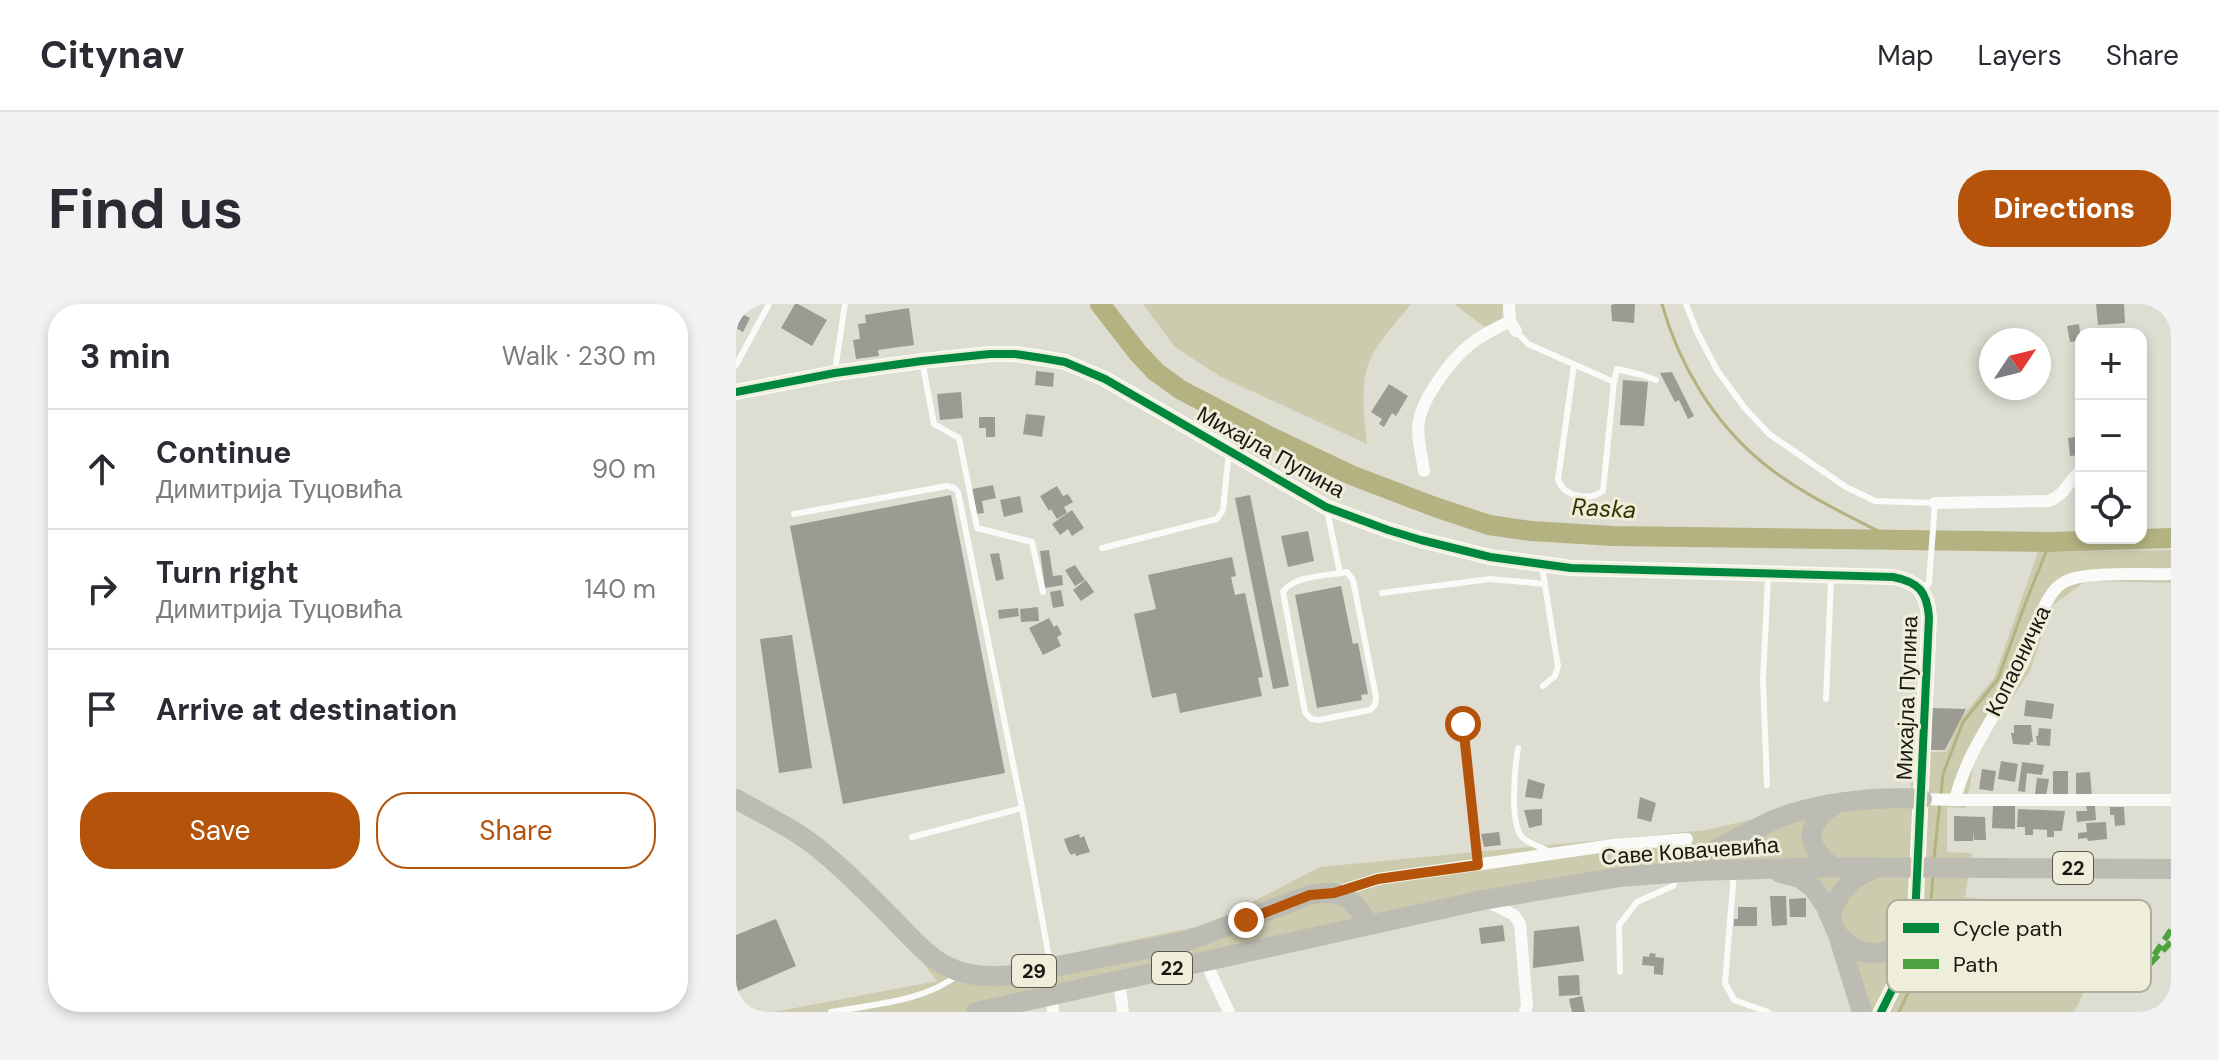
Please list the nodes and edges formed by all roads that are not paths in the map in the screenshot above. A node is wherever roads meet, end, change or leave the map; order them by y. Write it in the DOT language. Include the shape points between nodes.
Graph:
graph roads {
  1 [pos="769,304"];
  2 [pos="845,304"];
  3 [pos="1509,304"];
  4 [pos="1686,304"];
  5 [pos="1513,326"];
  6 [pos="922,361"];
  7 [pos="736,365"];
  8 [pos="1574,365"];
  9 [pos="835,373"];
  10 [pos="1656,380"];
  11 [pos="1614,382"];
  12 [pos="736,392"];
  13 [pos="1229,451"];
  14 [pos="1424,471"];
  15 [pos="2079,472"];
  16 [pos="1326,507"];
  17 [pos="1935,509"];
  18 [pos="794,514"];
  19 [pos="1102,548"];
  20 [pos="1541,564"];
  21 [pos="1340,573"];
  22 [pos="1768,573"];
  23 [pos="2171,574"];
  24 [pos="1831,575"];
  25 [pos="1545,584"];
  26 [pos="1921,589"];
  27 [pos="1043,592"];
  28 [pos="1382,593"];
  29 [pos="1543,686"];
  30 [pos="1826,699"];
  31 [pos="1463,724"];
  32 [pos="1518,748"];
  33 [pos="1767,785"];
  34 [pos="736,799"];
  35 [pos="1939,799"];
  36 [pos="2171,800"];
  37 [pos="1836,804"];
  38 [pos="1022,808"];
  39 [pos="912,837"];
  40 [pos="1687,839"];
  41 [pos="1554,854"];
  42 [pos="1478,865"];
  43 [pos="1833,867"];
  44 [pos="1877,868"];
  45 [pos="1756,869"];
  46 [pos="2171,869"];
  47 [pos="1734,870"];
  48 [pos="1680,872"];
  49 [pos="1636,876"];
  50 [pos="1334,893"];
  51 [pos="1483,900"];
  52 [pos="1920,900"];
  53 [pos="1369,924"];
  54 [pos="1834,926"];
  55 [pos="1887,950"];
  56 [pos="1205,961"];
  57 [pos="1051,968"];
  58 [pos="962,972"];
  59 [pos="1620,972"];
  60 [pos="1119,981"];
  61 [pos="1891,992"];
  62 [pos="1052,1004"];
  63 [pos="1020,1007"];
  64 [pos="831,1012"];
  65 [pos="976,1012"];
  66 [pos="1123,1012"];
  67 [pos="1229,1012"];
  68 [pos="1525,1012"];
  69 [pos="1768,1012"];
  70 [pos="1862,1012"];
  71 [pos="1881,1012"];
  1 -- 7 [label="lane"];
  2 -- 9 [label="lane"];
  3 -- 5 [label="street"];
  4 -- 17 [label="lane" via="1717,370 1769,434 1875,501"];
  5 -- 8 [label="lane" via="1528,344"];
  5 -- 14 [label="street" via="1465,348 1433,389 1419,417"];
  6 -- 9 [label="street, Михајла Пупина"];
  6 -- 13 [label="street, Михајла Пупина" via="1015,354 1065,362 1105,379"];
  6 -- 27 [label="lane" via="934,424 959,438 977,528 1032,542"];
  8 -- 11 [label="lane"];
  8 -- 11 [label="lane" via="1558,479 1563,491 1572,495 1596,496 1603,491"];
  9 -- 12 [label="street, Михајла Пупина"];
  10 -- 11 [label="lane" via="1617,369"];
  13 -- 16 [label="street, Михајла Пупина"];
  13 -- 19 [label="lane" via="1223,510 1217,519"];
  15 -- 17 [label="street" via="2056,499"];
  16 -- 20 [label="street, Михајла Пупина" via="1421,540"];
  16 -- 21 [label="lane"];
  17 -- 26 [label="lane" via="1929,583"];
  18 -- 38 [label="lane" via="947,486 958,492"];
  20 -- 22 [label="street, Михајла Пупина"];
  20 -- 25 [label="lane"];
  21 -- 21 [label="lane" via="1297,581 1283,592 1305,712 1311,719 1375,705 1353,580 1347,572"];
  22 -- 24 [label="street, Михајла Пупина"];
  22 -- 33 [label="lane" via="1763,680"];
  23 -- 35 [label="street, Копаоничка" via="2087,576 2055,589 2026,656 1961,777"];
  24 -- 26 [label="street, Михајла Пупина" via="1893,577"];
  24 -- 30 [label="lane"];
  25 -- 28 [label="lane" via="1490,579"];
  25 -- 29 [label="lane" via="1558,666"];
  26 -- 35 [label="street, Михајла Пупина" via="1928,605"];
  31 -- 42 [label="lane"];
  32 -- 41 [label="lane" via="1516,822 1522,837"];
  34 -- 58 [label="main road, 29" via="819,848 929,955"];
  35 -- 36 [label="street"];
  35 -- 37 [label="main road"];
  35 -- 52 [label="street, Михајла Пупина"];
  37 -- 43 [label="main road" via="1819,816 1812,831 1817,853"];
  37 -- 49 [label="main road" via="1785,816 1706,855"];
  38 -- 39 [label="lane"];
  38 -- 57 [label="lane"];
  40 -- 41 [label="street"];
  41 -- 42 [label="street"];
  42 -- 50 [label="street" via="1378,879"];
  43 -- 44 [label="main road, Саве Ковачевића / 22"];
  43 -- 45 [label="main road, Саве Ковачевића / 22"];
  44 -- 46 [label="main road, Саве Ковачевића / 22"];
  44 -- 54 [label="main road" via="1845,887 1835,904"];
  45 -- 47 [label="main road, Саве Ковачевића / 22"];
  45 -- 54 [label="main road" via="1800,878 1814,889"];
  47 -- 48 [label="main road, Саве Ковачевића / 22"];
  47 -- 69 [label="lane" via="1725,983 1734,1000"];
  48 -- 49 [label="main road, Саве Ковачевића / 22"];
  48 -- 59 [label="lane" via="1673,886 1637,902 1619,925"];
  49 -- 51 [label="main road, Саве Ковачевића / 22"];
  50 -- 53 [label="main road" via="1354,904"];
  50 -- 57 [label="main road, 29" via="1310,895 1187,941"];
  51 -- 53 [label="main road, Саве Ковачевића / 22"];
  51 -- 68 [label="street" via="1514,915 1520,924"];
  53 -- 56 [label="main road, Саве Ковачевића / 22"];
  54 -- 55 [label="main road" via="1852,947"];
  54 -- 70 [label="main road"];
  56 -- 60 [label="main road, Саве Ковачевића / 22"];
  56 -- 67 [label="street"];
  57 -- 58 [label="main road, 29" via="999,977"];
  58 -- 64 [label="lane" via="937,989"];
  60 -- 62 [label="main road, Саве Ковачевића / 22"];
  60 -- 66 [label="street"];
  61 -- 71 [label="street, Михајла Пупина"];
  62 -- 63 [label="main road, Саве Ковачевића / 22"];
  63 -- 65 [label="main road, Саве Ковачевића / 22"];
}
